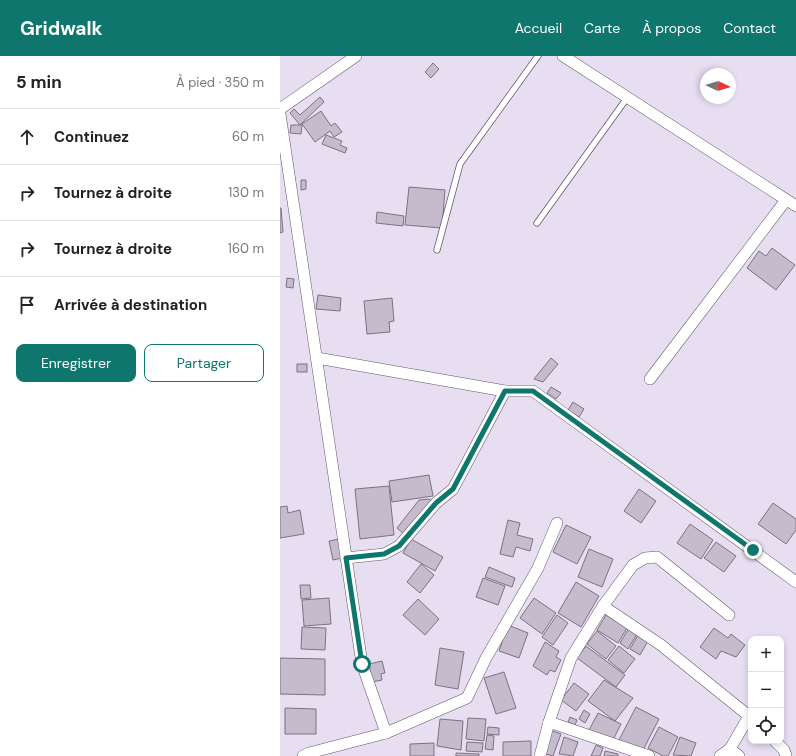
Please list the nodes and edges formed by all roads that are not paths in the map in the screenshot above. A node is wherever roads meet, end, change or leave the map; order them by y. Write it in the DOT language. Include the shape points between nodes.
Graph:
graph roads {
  1 [pos="356,56"];
  2 [pos="538,56"];
  3 [pos="563,56"];
  4 [pos="627,98"];
  5 [pos="280,109"];
  6 [pos="280,114"];
  7 [pos="786,200"];
  8 [pos="796,206"];
  9 [pos="537,223"];
  10 [pos="437,250"];
  11 [pos="317,358"];
  12 [pos="650,379"];
  13 [pos="505,391"];
  14 [pos="557,523"];
  15 [pos="346,558"];
  16 [pos="796,582"];
  17 [pos="603,606"];
  18 [pos="729,615"];
  19 [pos="748,714"];
  20 [pos="748,720"];
  21 [pos="549,722"];
  22 [pos="386,733"];
  23 [pos="778,744"];
  24 [pos="734,752"];
  25 [pos="303,756"];
  26 [pos="540,756"];
  27 [pos="649,756"];
  28 [pos="720,756"];
  29 [pos="786,756"];
  1 -- 5 [label="street"];
  2 -- 10 [label="lane" via="460,164"];
  3 -- 4 [label="street"];
  4 -- 7 [label="street"];
  4 -- 9 [label="lane"];
  6 -- 11 [label="street"];
  7 -- 8 [label="street"];
  7 -- 12 [label="street"];
  11 -- 13 [label="street"];
  11 -- 15 [label="street"];
  13 -- 15 [label="street" via="453,489 436,503 399,546 384,554"];
  13 -- 16 [label="street" via="533,391"];
  14 -- 22 [label="street" via="538,568 486,658 467,698"];
  15 -- 22 [label="street" via="362,664"];
  17 -- 18 [label="street" via="633,566 645,558 657,557"];
  17 -- 19 [label="street" via="661,645"];
  17 -- 21 [label="street" via="571,658"];
  20 -- 24 [label="street"];
  21 -- 26 [label="street"];
  21 -- 27 [label="street"];
  22 -- 25 [label="street"];
  23 -- 29 [label="street"];
  24 -- 28 [label="street"];
}
